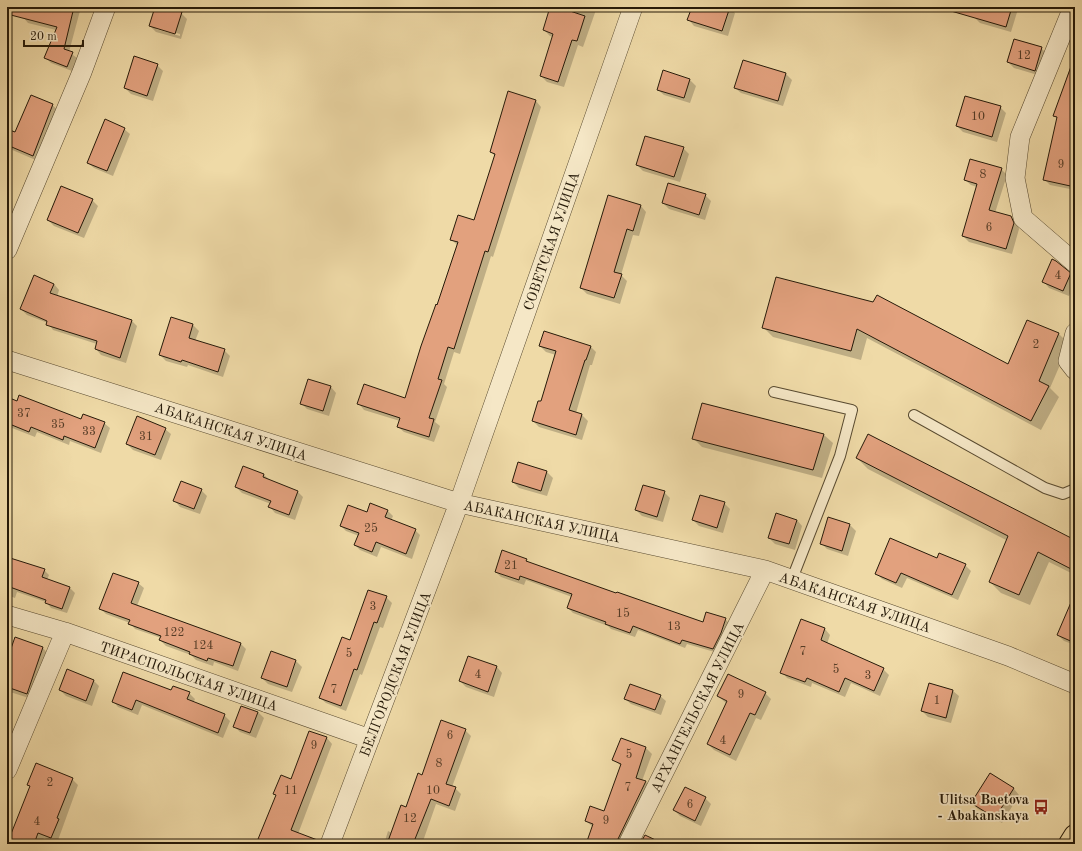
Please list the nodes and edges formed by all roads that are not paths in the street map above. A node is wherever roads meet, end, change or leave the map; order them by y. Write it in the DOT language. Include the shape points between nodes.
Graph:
graph roads {
  1 [pos="106,7"];
  2 [pos="633,7"];
  3 [pos="1073,7"];
  4 [pos="7,250"];
  5 [pos="1075,263"];
  6 [pos="1075,333"];
  7 [pos="7,360"];
  8 [pos="1075,370"];
  9 [pos="774,392"];
  10 [pos="914,415"];
  11 [pos="1075,489"];
  12 [pos="459,503"];
  13 [pos="765,570"];
  14 [pos="792,579"];
  15 [pos="7,615"];
  16 [pos="65,632"];
  17 [pos="1075,684"];
  18 [pos="370,739"];
  19 [pos="7,770"];
  20 [pos="1075,836"];
  21 [pos="330,844"];
  22 [pos="628,844"];
  23 [pos="1070,844"];
  1 -- 4 [label="street" via="82,72"];
  2 -- 12 [label="street, СОВЕТСКАЯ УЛИЦА"];
  3 -- 5 [label="street" via="1020,137 1015,178 1023,218"];
  6 -- 8 [label="street" via="1068,361"];
  7 -- 12 [label="street, АБАКАНСКАЯ УЛИЦА"];
  9 -- 14 [label="lane" via="852,410 840,456"];
  10 -- 11 [label="lane" via="1045,488 1063,494"];
  12 -- 13 [label="street, АБАКАНСКАЯ УЛИЦА"];
  12 -- 18 [label="street, БЕЛГОРОДСКАЯ УЛИЦА"];
  13 -- 14 [label="street, АБАКАНСКАЯ УЛИЦА"];
  13 -- 22 [label="street, АРХАНГЕЛЬСКАЯ УЛИЦА"];
  14 -- 17 [label="street, АБАКАНСКАЯ УЛИЦА" via="1008,656"];
  15 -- 16 [label="street, ТИРАСПОЛЬСКАЯ УЛИЦА"];
  16 -- 18 [label="street, ТИРАСПОЛЬСКАЯ УЛИЦА"];
  16 -- 19 [label="street"];
  18 -- 21 [label="street, БЕЛГОРОДСКАЯ УЛИЦА"];
  20 -- 23 [label="main road"];
}
